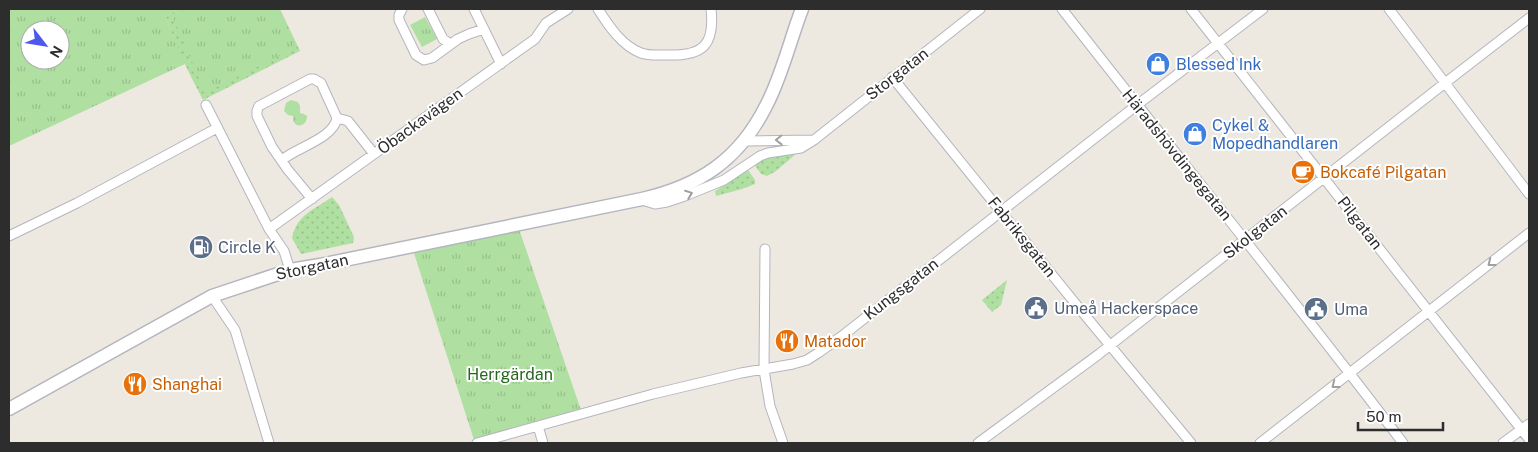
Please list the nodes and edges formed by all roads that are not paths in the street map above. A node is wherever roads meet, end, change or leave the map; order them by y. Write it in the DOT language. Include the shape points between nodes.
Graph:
graph roads {
  1 [pos="402,9"];
  2 [pos="428,9"];
  3 [pos="474,9"];
  4 [pos="598,9"];
  5 [pos="711,9"];
  6 [pos="802,9"];
  7 [pos="980,9"];
  8 [pos="1062,9"];
  9 [pos="1191,9"];
  10 [pos="1263,9"];
  11 [pos="1389,9"];
  12 [pos="563,10"];
  13 [pos="1529,18"];
  14 [pos="484,29"];
  15 [pos="450,44"];
  16 [pos="1219,44"];
  17 [pos="501,64"];
  18 [pos="892,77"];
  19 [pos="1445,83"];
  20 [pos="206,105"];
  21 [pos="1137,105"];
  22 [pos="338,118"];
  23 [pos="217,128"];
  24 [pos="814,140"];
  25 [pos="745,141"];
  26 [pos="374,154"];
  27 [pos="282,160"];
  28 [pos="1325,178"];
  29 [pos="1529,194"];
  30 [pos="312,199"];
  31 [pos="642,199"];
  32 [pos="1001,211"];
  33 [pos="269,230"];
  34 [pos="1529,233"];
  35 [pos="9,236"];
  36 [pos="1246,240"];
  37 [pos="765,249"];
  38 [pos="290,270"];
  39 [pos="212,296"];
  40 [pos="1429,312"];
  41 [pos="1110,345"];
  42 [pos="764,370"];
  43 [pos="1350,373"];
  44 [pos="9,408"];
  45 [pos="538,426"];
  46 [pos="1526,427"];
  47 [pos="1529,439"];
  48 [pos="983,442"];
  49 [pos="269,443"];
  50 [pos="477,443"];
  51 [pos="543,443"];
  52 [pos="783,443"];
  53 [pos="1191,443"];
  54 [pos="1260,443"];
  55 [pos="1403,443"];
  56 [pos="1503,443"];
  1 -- 15 [label="street" via="399,20 419,58 432,58"];
  2 -- 15 [label="street" via="443,38"];
  3 -- 14 [label="street"];
  4 -- 5 [label="street" via="616,34 640,53 685,56 701,49 708,40"];
  6 -- 25 [label="street, Storgatan" via="767,106"];
  7 -- 18 [label="street, Storgatan"];
  8 -- 21 [label="street, Häradshövdingegatan"];
  9 -- 16 [label="street, Pilgatan"];
  10 -- 16 [label="street, Kungsgatan"];
  11 -- 19 [label="street"];
  12 -- 17 [label="street, Öbackavägen" via="546,23 535,39"];
  13 -- 19 [label="street, Skolgatan"];
  14 -- 15 [label="street"];
  14 -- 17 [label="street"];
  16 -- 21 [label="street, Kungsgatan"];
  16 -- 28 [label="street, Pilgatan"];
  17 -- 26 [label="street, Öbackavägen"];
  18 -- 24 [label="street, Storgatan"];
  18 -- 32 [label="street, Fabriksgatan"];
  19 -- 28 [label="street, Skolgatan"];
  19 -- 29 [label="street"];
  20 -- 23 [label="street"];
  21 -- 32 [label="street, Kungsgatan"];
  21 -- 36 [label="street, Häradshövdingegatan"];
  22 -- 26 [label="street" via="348,120"];
  22 -- 27 [label="street" via="333,128"];
  22 -- 27 [label="street" via="321,83 314,79 259,106 257,116"];
  23 -- 33 [label="street"];
  23 -- 35 [label="street"];
  24 -- 25 [label="street, one-way"];
  31 -- 24 [label="street, Storgatan, one-way" via="655,204 686,196 724,180 760,156 801,148"];
  25 -- 31 [label="street, Storgatan" via="721,164 700,178 676,190"];
  26 -- 30 [label="street, Öbackavägen"];
  27 -- 30 [label="street"];
  28 -- 36 [label="street, Skolgatan"];
  28 -- 40 [label="street, Pilgatan"];
  30 -- 33 [label="street, Öbackavägen"];
  31 -- 38 [label="street, Storgatan"];
  32 -- 41 [label="street, Fabriksgatan"];
  32 -- 42 [label="street, Kungsgatan" via="818,353 806,360"];
  33 -- 38 [label="street" via="284,251"];
  34 -- 40 [label="street, one-way"];
  36 -- 41 [label="street, Skolgatan"];
  36 -- 43 [label="street, Häradshövdingegatan"];
  37 -- 42 [label="street"];
  38 -- 39 [label="street, Storgatan"];
  39 -- 44 [label="street, Storgatan"];
  39 -- 49 [label="street" via="235,330"];
  40 -- 43 [label="street"];
  40 -- 46 [label="street, Pilgatan"];
  41 -- 48 [label="street, Skolgatan"];
  41 -- 53 [label="street, Fabriksgatan"];
  42 -- 45 [label="street, Kungsgatan" via="653,394"];
  42 -- 52 [label="street" via="770,406"];
  43 -- 54 [label="street, one-way"];
  43 -- 55 [label="street, Häradshövdingegatan"];
  45 -- 50 [label="street, Kungsgatan"];
  45 -- 51 [label="street"];
  46 -- 47 [label="street, Pilgatan"];
  46 -- 56 [label="street"];
}
